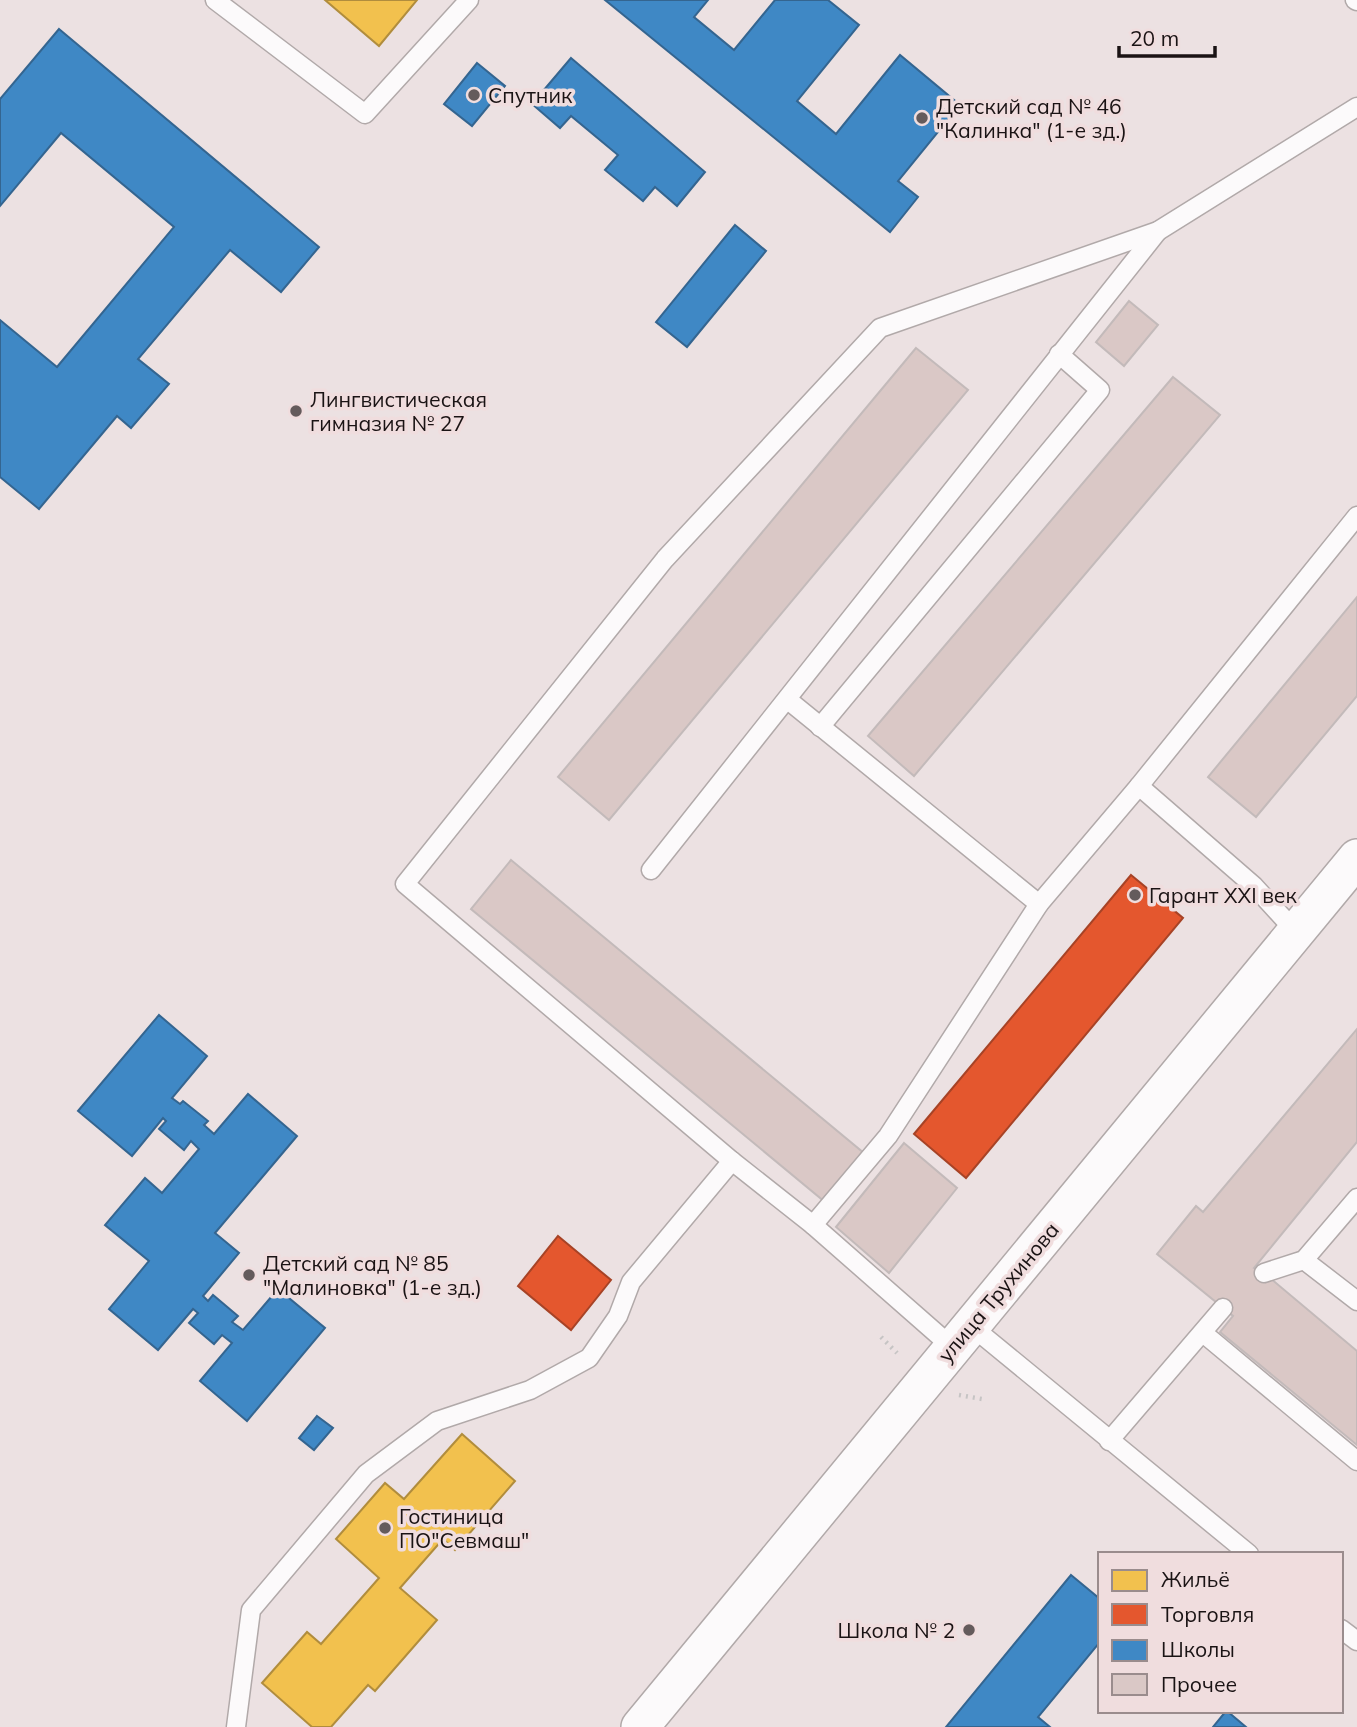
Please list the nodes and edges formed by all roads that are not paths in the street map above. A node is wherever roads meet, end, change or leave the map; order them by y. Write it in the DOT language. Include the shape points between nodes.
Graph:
graph roads {
  1 [pos="215,0"];
  2 [pos="469,0"];
  3 [pos="1357,107"];
  4 [pos="1158,231"];
  5 [pos="1059,354"];
  6 [pos="1357,516"];
  7 [pos="788,701"];
  8 [pos="820,727"];
  9 [pos="1139,786"];
  10 [pos="1357,858"];
  11 [pos="651,870"];
  12 [pos="1039,904"];
  13 [pos="1296,932"];
  14 [pos="732,1161"];
  15 [pos="1357,1198"];
  16 [pos="813,1225"];
  17 [pos="1304,1260"];
  18 [pos="1264,1273"];
  19 [pos="1357,1301"];
  20 [pos="1223,1308"];
  21 [pos="1203,1333"];
  22 [pos="961,1336"];
  23 [pos="1110,1441"];
  24 [pos="1357,1461"];
  25 [pos="1247,1552"];
  26 [pos="236,1727"];
  27 [pos="640,1727"];
  1 -- 2 [label="lane" via="365,114"];
  3 -- 4 [label="lane"];
  4 -- 5 [label="lane"];
  4 -- 14 [label="lane" via="880,328 665,559 405,884"];
  5 -- 7 [label="lane"];
  5 -- 8 [label="lane" via="1100,390"];
  6 -- 9 [label="lane"];
  7 -- 8 [label="lane"];
  7 -- 11 [label="lane"];
  8 -- 12 [label="lane"];
  9 -- 12 [label="lane"];
  9 -- 13 [label="lane" via="1254,886"];
  10 -- 13 [label="street, улица Трухинова"];
  12 -- 16 [label="lane" via="888,1136"];
  13 -- 22 [label="street, улица Трухинова"];
  14 -- 16 [label="lane"];
  14 -- 26 [label="lane" via="631,1282 618,1316 589,1358 530,1390 437,1421 366,1474 251,1610"];
  15 -- 17 [label="lane"];
  16 -- 22 [label="lane"];
  17 -- 18 [label="lane"];
  17 -- 19 [label="lane"];
  20 -- 21 [label="lane"];
  21 -- 23 [label="lane"];
  21 -- 24 [label="lane"];
  22 -- 23 [label="lane"];
  22 -- 27 [label="street, улица Трухинова"];
  23 -- 25 [label="lane"];
}
